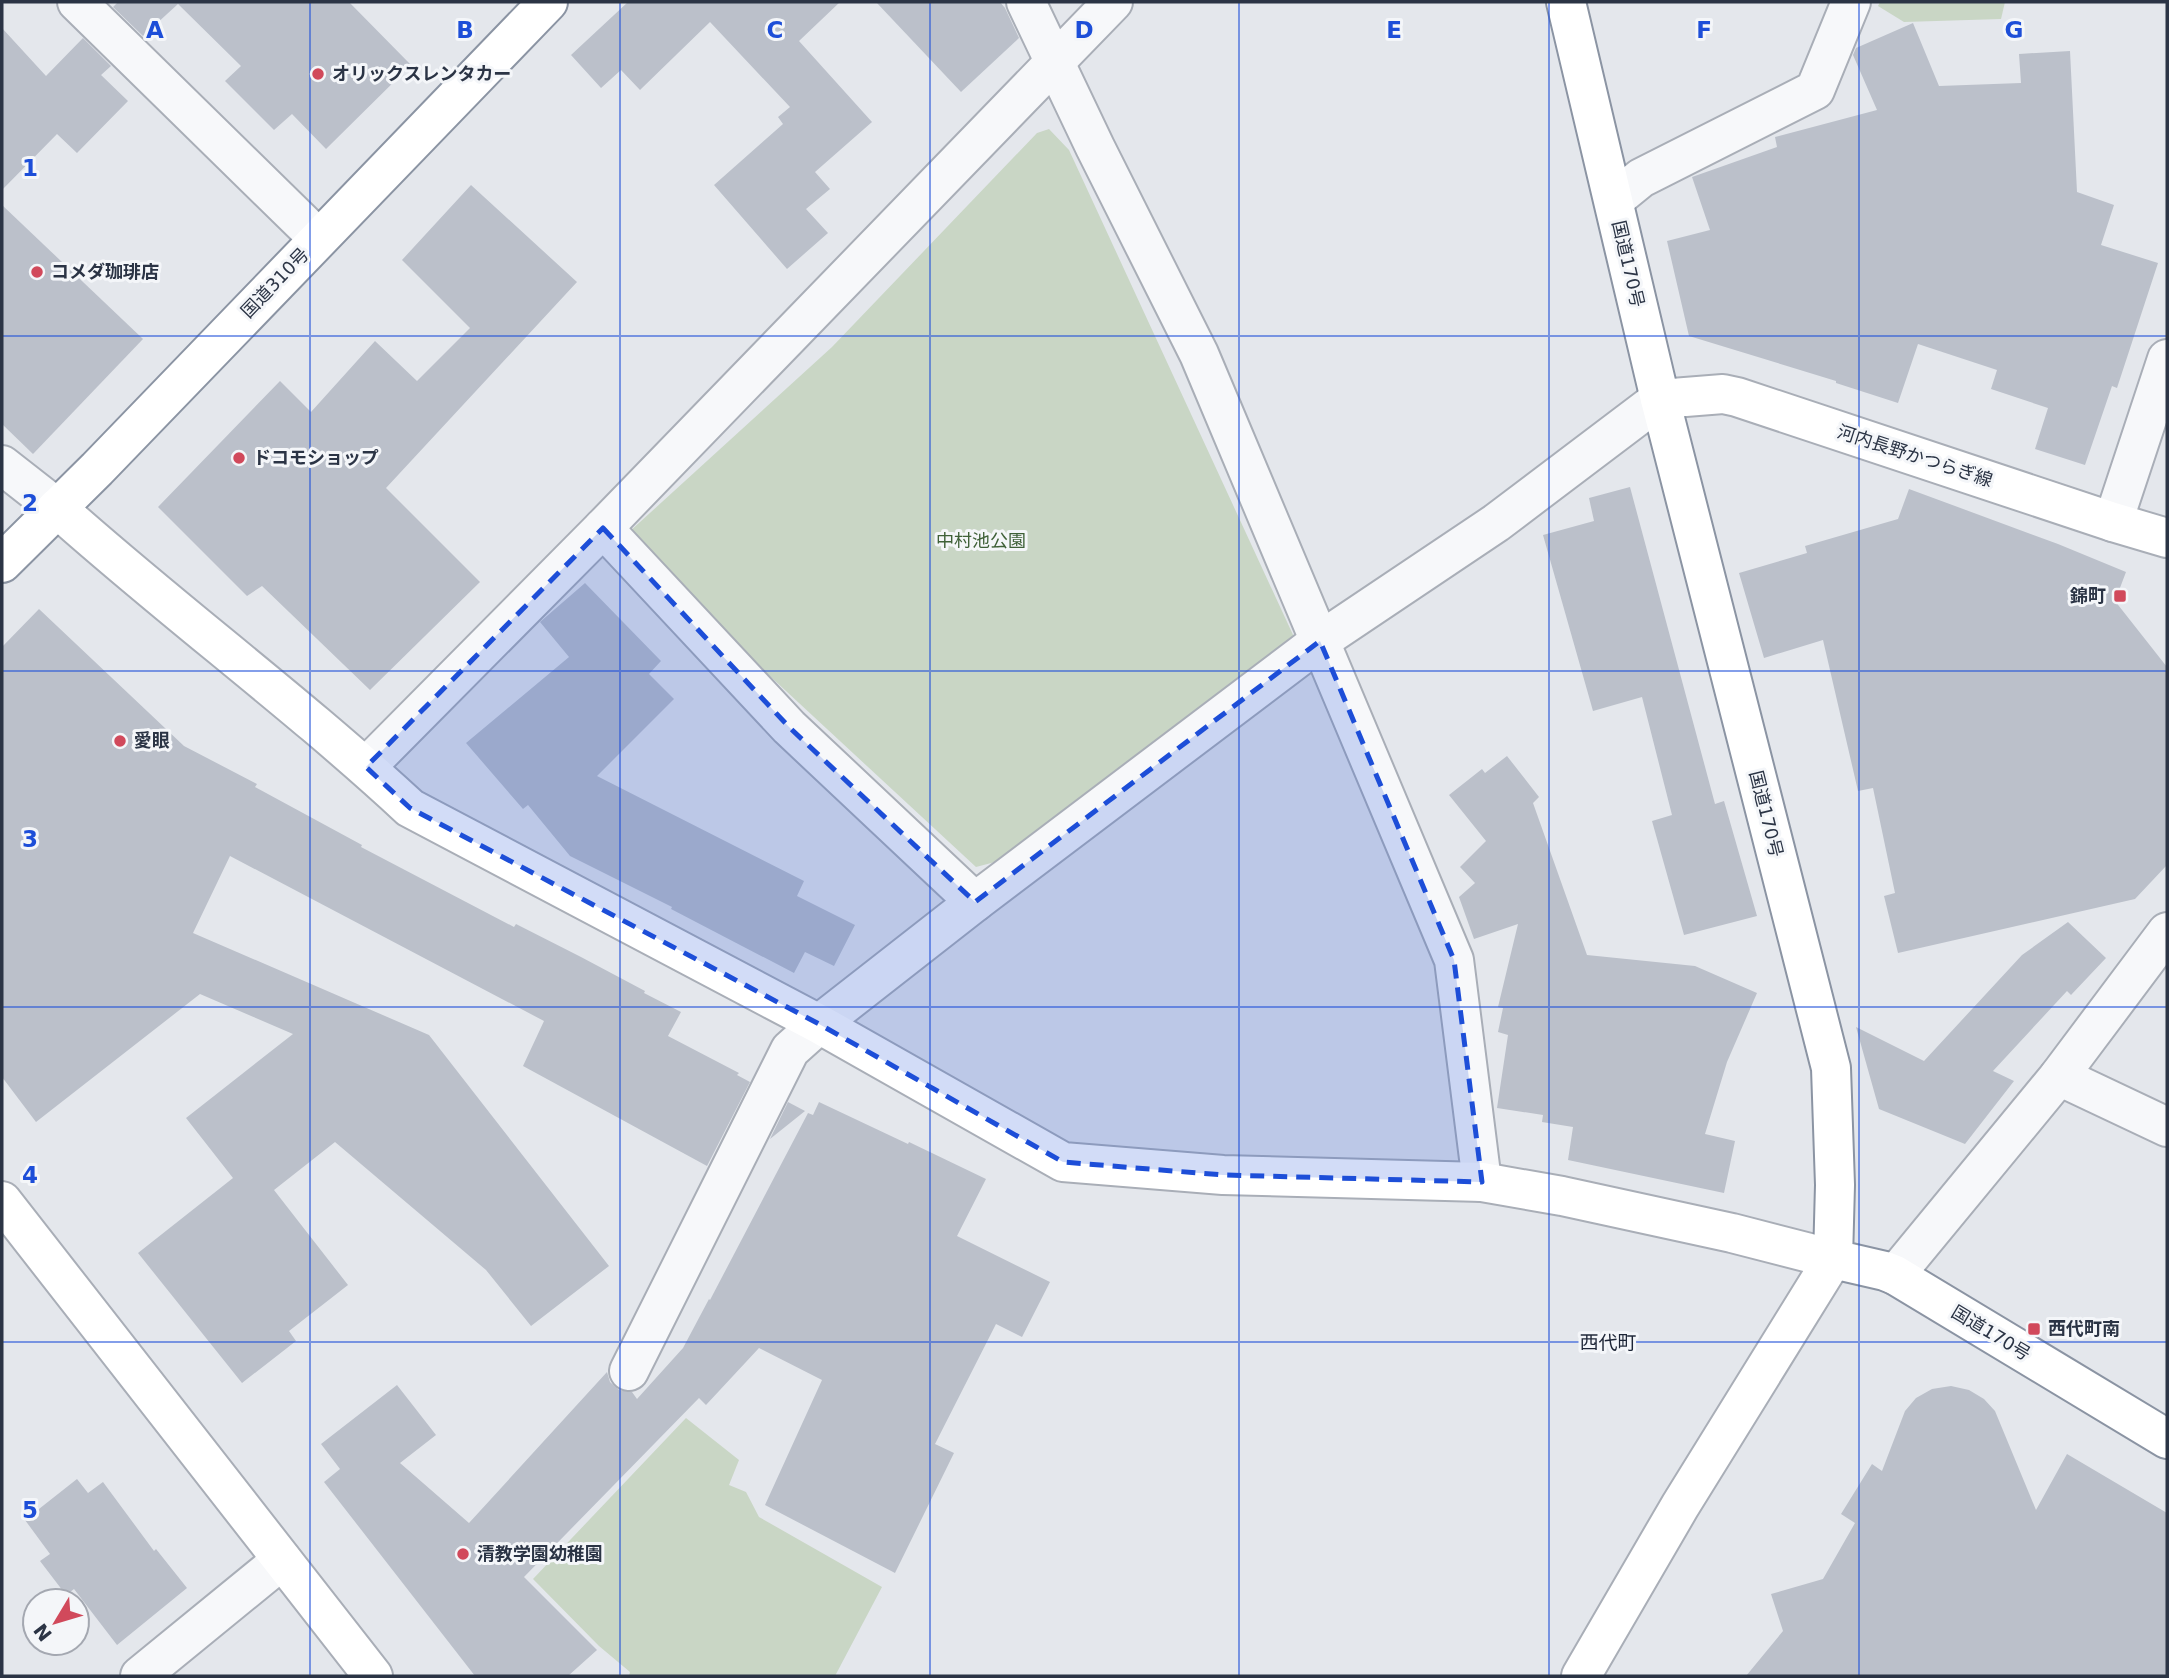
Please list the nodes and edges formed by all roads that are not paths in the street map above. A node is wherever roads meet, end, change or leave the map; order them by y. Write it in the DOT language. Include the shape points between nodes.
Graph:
graph roads {
  1 [pos="77,2"];
  2 [pos="548,2"];
  3 [pos="1026,2"];
  4 [pos="1113,2"];
  5 [pos="1566,2"];
  6 [pos="1852,2"];
  7 [pos="1055,64"];
  8 [pos="1614,200"];
  9 [pos="318,238"];
  10 [pos="2167,359"];
  11 [pos="1660,399"];
  12 [pos="2,465"];
  13 [pos="57,508"];
  14 [pos="2113,522"];
  15 [pos="603,528"];
  16 [pos="2167,538"];
  17 [pos="2,563"];
  18 [pos="1320,641"];
  19 [pos="366,767"];
  20 [pos="975,902"];
  21 [pos="2167,932"];
  22 [pos="819,1024"];
  23 [pos="2059,1076"];
  24 [pos="2167,1127"];
  25 [pos="1482,1182"];
  26 [pos="2,1201"];
  27 [pos="1833,1259"];
  28 [pos="1895,1275"];
  29 [pos="629,1371"];
  30 [pos="2167,1439"];
  31 [pos="282,1560"];
  32 [pos="140,1676"];
  33 [pos="373,1676"];
  34 [pos="1581,1676"];
  1 -- 9 [label="street"];
  2 -- 9 [label="main road, 国道310号"];
  3 -- 7 [label="street"];
  4 -- 7 [label="street"];
  5 -- 8 [label="main road, 国道170号"];
  6 -- 8 [label="street" via="1815,90 1641,178"];
  7 -- 15 [label="street"];
  7 -- 18 [label="street" via="1199,354"];
  8 -- 11 [label="main road, 国道170号"];
  9 -- 13 [label="main road, 国道310号"];
  10 -- 14 [label="street"];
  11 -- 14 [label="main road, 河内長野かつらぎ線" via="1737,397"];
  11 -- 18 [label="street" via="1496,523"];
  11 -- 27 [label="main road, 国道170号" via="1832,1068"];
  12 -- 13 [label="street"];
  13 -- 17 [label="main road, 国道310号"];
  13 -- 19 [label="main road"];
  14 -- 16 [label="main road, 河内長野かつらぎ線"];
  15 -- 19 [label="street"];
  15 -- 20 [label="street" via="789,727"];
  18 -- 20 [label="street"];
  18 -- 25 [label="street" via="1454,960"];
  19 -- 22 [label="main road" via="410,808"];
  20 -- 22 [label="street"];
  21 -- 23 [label="street"];
  22 -- 25 [label="main road" via="1063,1162 1223,1175"];
  22 -- 29 [label="street" via="790,1050"];
  23 -- 24 [label="street"];
  23 -- 28 [label="street"];
  25 -- 27 [label="main road" via="1732,1233"];
  26 -- 31 [label="main road"];
  27 -- 28 [label="main road, 国道170号"];
  27 -- 34 [label="main road"];
  28 -- 30 [label="main road, 国道170号"];
  31 -- 32 [label="street"];
  31 -- 33 [label="main road"];
}
